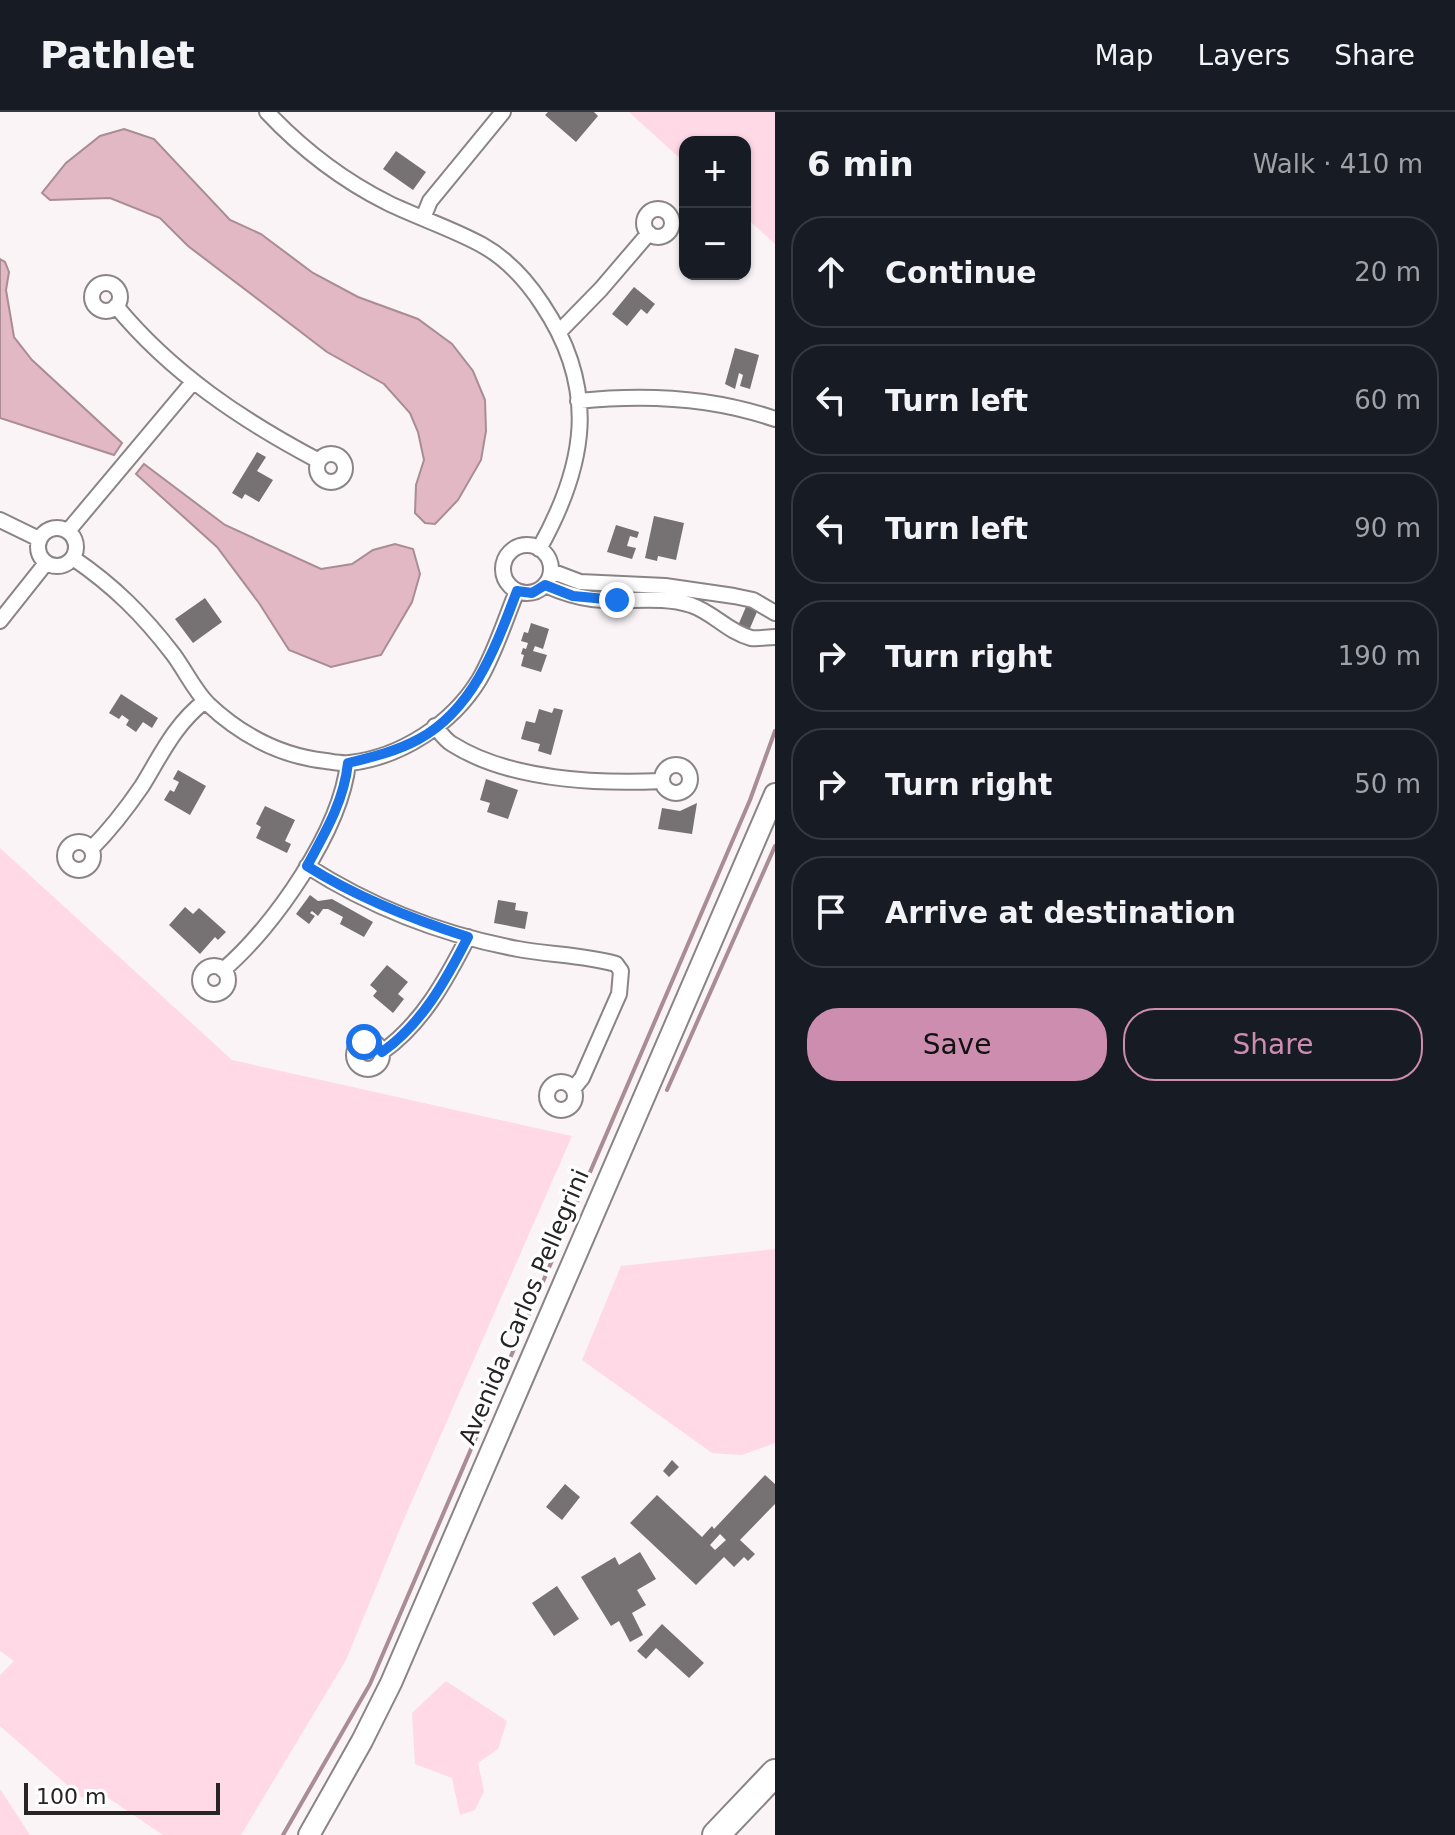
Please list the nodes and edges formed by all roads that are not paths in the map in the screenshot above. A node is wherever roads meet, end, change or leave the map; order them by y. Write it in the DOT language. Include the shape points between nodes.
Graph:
graph roads {
  1 [pos="267,112"];
  2 [pos="503,112"];
  3 [pos="423,218"];
  4 [pos="649,233"];
  5 [pos="116,306"];
  6 [pos="560,331"];
  7 [pos="193,382"];
  8 [pos="578,401"];
  9 [pos="775,419"];
  10 [pos="319,461"];
  11 [pos="0,520"];
  12 [pos="68,531"];
  13 [pos="39,539"];
  14 [pos="539,549"];
  15 [pos="73,558"];
  16 [pos="46,563"];
  17 [pos="548,578"];
  18 [pos="517,591"];
  19 [pos="724,595"];
  20 [pos="775,613"];
  21 [pos="716,616"];
  22 [pos="0,621"];
  23 [pos="775,636"];
  24 [pos="205,701"];
  25 [pos="435,726"];
  26 [pos="348,763"];
  27 [pos="662,781"];
  28 [pos="775,794"];
  29 [pos="91,849"];
  30 [pos="307,866"];
  31 [pos="468,937"];
  32 [pos="223,970"];
  33 [pos="382,1052"];
  34 [pos="573,1089"];
  35 [pos="775,1773"];
  36 [pos="309,1835"];
  37 [pos="716,1835"];
  1 -- 3 [label="street" via="352,183"];
  2 -- 3 [label="street" via="430,201"];
  3 -- 6 [label="street" via="484,246 514,269"];
  4 -- 6 [label="street"];
  5 -- 7 [label="street"];
  6 -- 8 [label="street" via="572,359"];
  7 -- 10 [label="street" via="258,429"];
  7 -- 12 [label="street"];
  8 -- 9 [label="street" via="654,397 732,407"];
  8 -- 14 [label="street" via="579,439 570,486"];
  11 -- 13 [label="street"];
  12 -- 13 [label="street" via="49,530"];
  12 -- 15 [label="street" via="76,547"];
  13 -- 16 [label="street" via="38,552"];
  14 -- 17 [label="street" via="547,557"];
  14 -- 18 [label="street" via="519,547 507,557 503,572"];
  15 -- 16 [label="street" via="63,566"];
  15 -- 24 [label="street" via="134,607"];
  16 -- 22 [label="street"];
  17 -- 18 [label="street" via="532,593"];
  17 -- 19 [label="street"];
  17 -- 21 [label="street" via="573,596 668,600"];
  18 -- 25 [label="street" via="478,681"];
  19 -- 20 [label="street" via="753,600"];
  19 -- 21 [label="street"];
  21 -- 23 [label="street" via="753,639"];
  24 -- 26 [label="street" via="236,729 273,748 304,759"];
  24 -- 29 [label="street" via="188,714 142,786"];
  25 -- 26 [label="street" via="387,753"];
  25 -- 27 [label="street" via="450,744 493,763 541,775"];
  26 -- 30 [label="street" via="338,806"];
  28 -- 36 [label="main road, Avenida Carlos Pellegrini" via="391,1683"];
  30 -- 31 [label="street" via="381,907"];
  30 -- 32 [label="street" via="269,922"];
  31 -- 33 [label="street" via="425,1008 402,1038"];
  31 -- 34 [label="street" via="616,964 621,971 619,994"];
  35 -- 37 [label="highway"];
}
